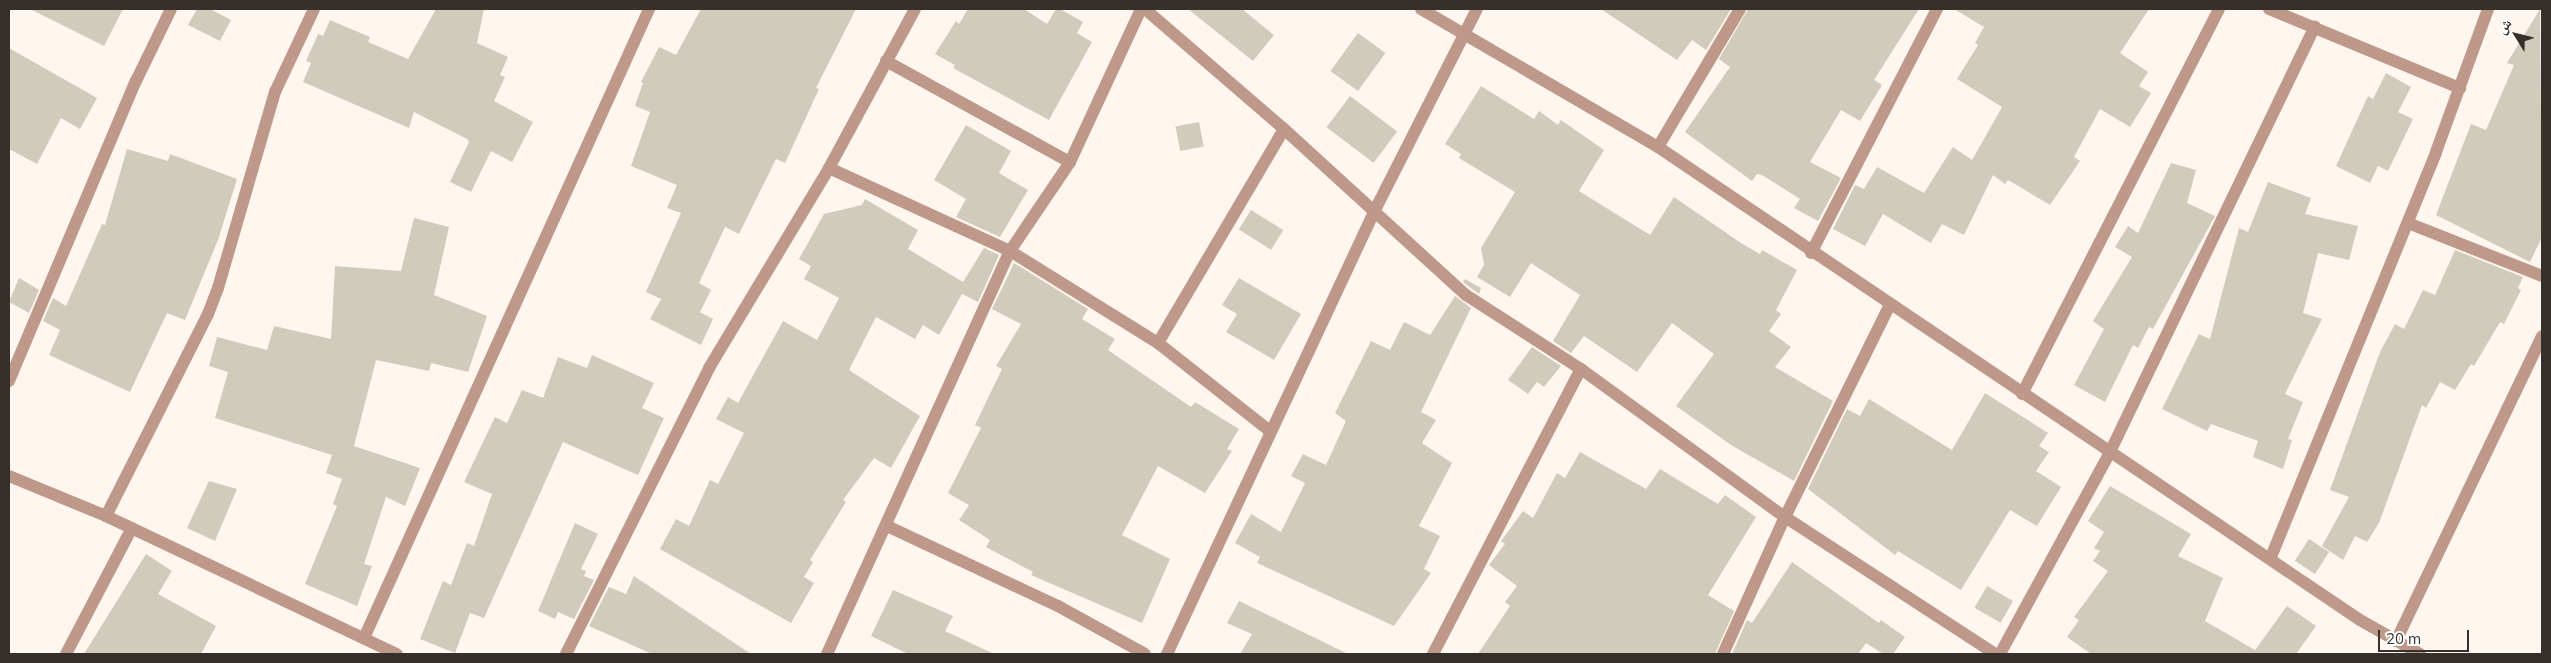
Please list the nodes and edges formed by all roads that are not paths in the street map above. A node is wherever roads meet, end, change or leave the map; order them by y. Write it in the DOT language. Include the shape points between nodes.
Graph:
graph roads {
  1 [pos="171,9"];
  2 [pos="314,9"];
  3 [pos="649,9"];
  4 [pos="915,9"];
  5 [pos="1141,9"];
  6 [pos="1145,9"];
  7 [pos="1422,9"];
  8 [pos="1477,9"];
  9 [pos="1740,9"];
  10 [pos="1937,9"];
  11 [pos="2219,9"];
  12 [pos="2269,9"];
  13 [pos="2488,9"];
  14 [pos="2316,28"];
  15 [pos="1464,34"];
  16 [pos="886,61"];
  17 [pos="2460,88"];
  18 [pos="1284,129"];
  19 [pos="1658,147"];
  20 [pos="1070,162"];
  21 [pos="829,168"];
  22 [pos="1375,210"];
  23 [pos="2408,223"];
  24 [pos="1010,251"];
  25 [pos="1810,253"];
  26 [pos="2542,276"];
  27 [pos="1890,305"];
  28 [pos="2542,336"];
  29 [pos="1158,343"];
  30 [pos="1581,369"];
  31 [pos="9,381"];
  32 [pos="2022,394"];
  33 [pos="1270,430"];
  34 [pos="2111,450"];
  35 [pos="9,476"];
  36 [pos="106,516"];
  37 [pos="1785,517"];
  38 [pos="887,526"];
  39 [pos="132,528"];
  40 [pos="2271,557"];
  41 [pos="364,638"];
  42 [pos="2396,641"];
  43 [pos="66,654"];
  44 [pos="397,654"];
  45 [pos="566,654"];
  46 [pos="827,654"];
  47 [pos="1145,654"];
  48 [pos="1168,654"];
  49 [pos="1433,654"];
  50 [pos="1723,654"];
  51 [pos="1995,654"];
  52 [pos="2000,654"];
  53 [pos="2420,654"];
  1 -- 31 [label="street" via="136,81"];
  2 -- 36 [label="street" via="270,106 208,314"];
  3 -- 41 [label="street"];
  4 -- 16 [label="street"];
  5 -- 20 [label="street"];
  6 -- 18 [label="street"];
  7 -- 15 [label="street"];
  8 -- 15 [label="street"];
  9 -- 19 [label="street"];
  10 -- 25 [label="street"];
  11 -- 32 [label="street"];
  12 -- 14 [label="street"];
  13 -- 17 [label="street"];
  14 -- 17 [label="street"];
  14 -- 34 [label="street"];
  15 -- 19 [label="street"];
  15 -- 22 [label="street"];
  16 -- 20 [label="street"];
  16 -- 21 [label="street"];
  17 -- 23 [label="street"];
  18 -- 22 [label="street"];
  18 -- 29 [label="street"];
  19 -- 25 [label="street"];
  20 -- 24 [label="street"];
  21 -- 24 [label="street"];
  21 -- 45 [label="street" via="708,368"];
  22 -- 30 [label="street" via="1466,296"];
  22 -- 33 [label="street"];
  23 -- 26 [label="street"];
  23 -- 40 [label="street"];
  24 -- 29 [label="street"];
  24 -- 38 [label="street"];
  25 -- 27 [label="street"];
  27 -- 32 [label="street"];
  27 -- 37 [label="street"];
  28 -- 42 [label="street"];
  29 -- 33 [label="street"];
  30 -- 37 [label="street"];
  30 -- 49 [label="street"];
  32 -- 34 [label="street"];
  33 -- 48 [label="street"];
  34 -- 40 [label="street"];
  34 -- 52 [label="street"];
  35 -- 36 [label="street"];
  36 -- 39 [label="street"];
  37 -- 50 [label="street"];
  37 -- 51 [label="street"];
  38 -- 46 [label="street"];
  38 -- 47 [label="street" via="1058,606"];
  39 -- 41 [label="street"];
  39 -- 43 [label="street"];
  40 -- 42 [label="street" via="2360,620"];
  41 -- 44 [label="street"];
  42 -- 53 [label="street"];
}
